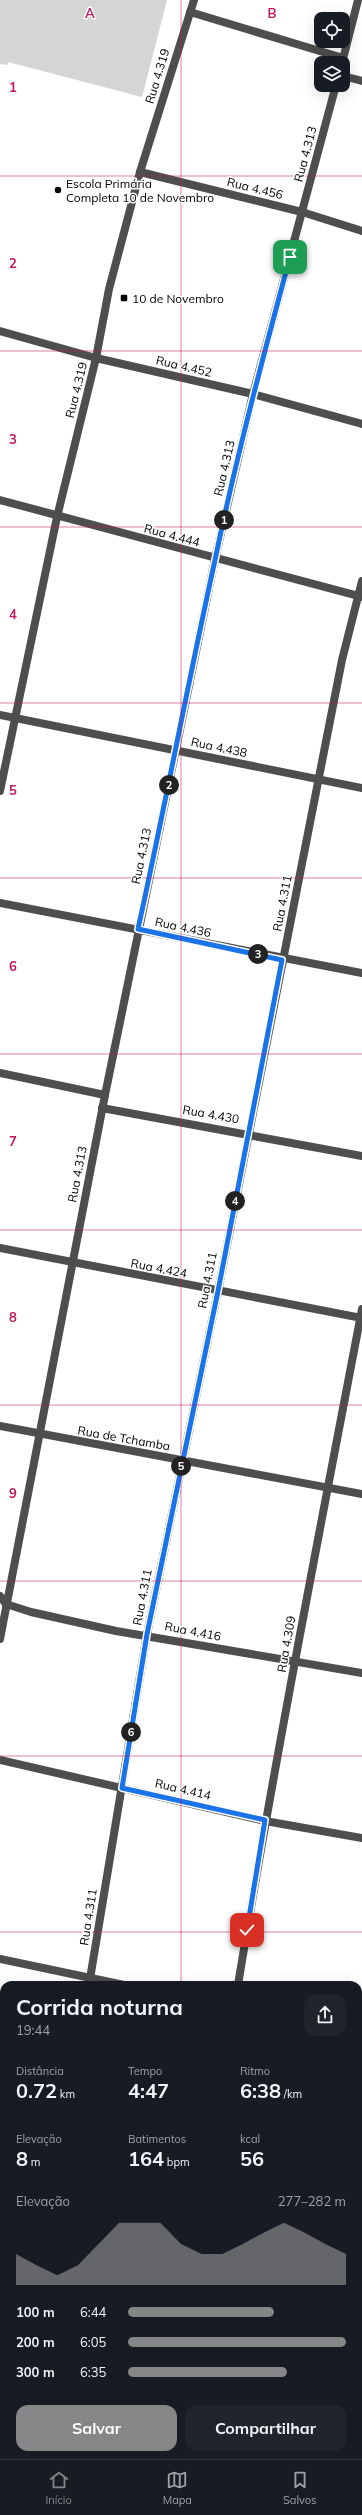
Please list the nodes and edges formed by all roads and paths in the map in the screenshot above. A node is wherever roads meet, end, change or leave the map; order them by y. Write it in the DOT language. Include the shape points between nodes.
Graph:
graph roads {
  1 [pos="194,0"];
  2 [pos="358,0"];
  3 [pos="190,12"];
  4 [pos="330,56"];
  5 [pos="344,56"];
  6 [pos="350,78"];
  7 [pos="362,81"];
  8 [pos="334,92"];
  9 [pos="140,172"];
  10 [pos="302,212"];
  11 [pos="362,231"];
  12 [pos="0,331"];
  13 [pos="96,358"];
  14 [pos="254,394"];
  15 [pos="362,424"];
  16 [pos="0,500"];
  17 [pos="56,517"];
  18 [pos="215,559"];
  19 [pos="362,581"];
  20 [pos="360,597"];
  21 [pos="0,715"];
  22 [pos="16,717"];
  23 [pos="177,750"];
  24 [pos="319,779"];
  25 [pos="362,788"];
  26 [pos="0,791"];
  27 [pos="0,903"];
  28 [pos="138,929"];
  29 [pos="282,960"];
  30 [pos="362,973"];
  31 [pos="0,1073"];
  32 [pos="104,1095"];
  33 [pos="102,1108"];
  34 [pos="248,1133"];
  35 [pos="362,1156"];
  36 [pos="0,1248"];
  37 [pos="72,1263"];
  38 [pos="218,1291"];
  39 [pos="361,1314"];
  40 [pos="0,1426"];
  41 [pos="38,1434"];
  42 [pos="182,1461"];
  43 [pos="326,1488"];
  44 [pos="362,1494"];
  45 [pos="0,1596"];
  46 [pos="6,1604"];
  47 [pos="147,1634"];
  48 [pos="0,1639"];
  49 [pos="295,1662"];
  50 [pos="362,1673"];
  51 [pos="0,1760"];
  52 [pos="122,1788"];
  53 [pos="265,1820"];
  54 [pos="362,1838"];
  55 [pos="0,1959"];
  56 [pos="90,1981"];
  57 [pos="239,1981"];
  1 -- 3 [label="street, Rua 4.319"];
  2 -- 5 [label="street"];
  3 -- 4 [label="street"];
  3 -- 9 [label="street, Rua 4.319"];
  6 -- 7 [label="street"];
  8 -- 10 [label="street, Rua 4.313"];
  9 -- 10 [label="street, Rua 4.456"];
  9 -- 13 [label="street, Rua 4.319" via="109,289"];
  10 -- 11 [label="street, Rua 4.456"];
  10 -- 14 [label="street, Rua 4.313"];
  12 -- 13 [label="street, Rua 4.452"];
  13 -- 14 [label="street, Rua 4.452"];
  13 -- 17 [label="street, Rua 4.319"];
  14 -- 15 [label="street, Rua 4.452"];
  14 -- 18 [label="street, Rua 4.313"];
  16 -- 17 [label="street, Rua 4.444"];
  17 -- 18 [label="street, Rua 4.444"];
  17 -- 22 [label="street, Rua 4.319"];
  18 -- 20 [label="street, Rua 4.444"];
  18 -- 23 [label="street, Rua 4.313"];
  19 -- 20 [label="street, Rua 4.311"];
  20 -- 24 [label="street, Rua 4.311" via="342,660"];
  21 -- 22 [label="street, Rua 4.438"];
  22 -- 23 [label="street, Rua 4.438"];
  22 -- 26 [label="street, Rua 4.319"];
  23 -- 24 [label="street, Rua 4.438"];
  23 -- 28 [label="street, Rua 4.313"];
  24 -- 25 [label="street, Rua 4.438"];
  24 -- 29 [label="street, Rua 4.311"];
  27 -- 28 [label="street, Rua 4.436"];
  28 -- 29 [label="street, Rua 4.436"];
  28 -- 32 [label="street, Rua 4.313"];
  29 -- 30 [label="street, Rua 4.436"];
  29 -- 34 [label="street, Rua 4.311"];
  31 -- 32 [label="street"];
  32 -- 33 [label="street, Rua 4.313"];
  33 -- 34 [label="street, Rua 4.430"];
  33 -- 37 [label="street, Rua 4.313"];
  34 -- 35 [label="street, Rua 4.430"];
  34 -- 38 [label="street, Rua 4.311"];
  36 -- 37 [label="street, Rua 4.424"];
  37 -- 38 [label="street, Rua 4.424"];
  37 -- 41 [label="street, Rua 4.313"];
  38 -- 39 [label="street, Rua 4.424"];
  38 -- 42 [label="street, Rua 4.311"];
  39 -- 43 [label="street, Rua 4.309"];
  40 -- 41 [label="street, Rua de Tchamba"];
  41 -- 42 [label="street, Rua de Tchamba"];
  41 -- 46 [label="street, Rua 4.313"];
  42 -- 43 [label="street, Rua de Tchamba"];
  42 -- 47 [label="street, Rua 4.311"];
  43 -- 44 [label="street, Rua de Tchamba"];
  43 -- 49 [label="street, Rua 4.309"];
  45 -- 46 [label="street"];
  46 -- 47 [label="street, Rua 4.416" via="116,1631"];
  46 -- 48 [label="street, Rua 4.313"];
  47 -- 49 [label="street, Rua 4.416"];
  47 -- 52 [label="street, Rua 4.311"];
  49 -- 50 [label="street, Rua 4.416"];
  49 -- 53 [label="street, Rua 4.309"];
  51 -- 52 [label="street, Rua 4.414"];
  52 -- 53 [label="street, Rua 4.414"];
  52 -- 56 [label="street, Rua 4.311"];
  53 -- 54 [label="street, Rua 4.414"];
  53 -- 57 [label="street, Rua 4.309"];
  55 -- 56 [label="street"];
}
